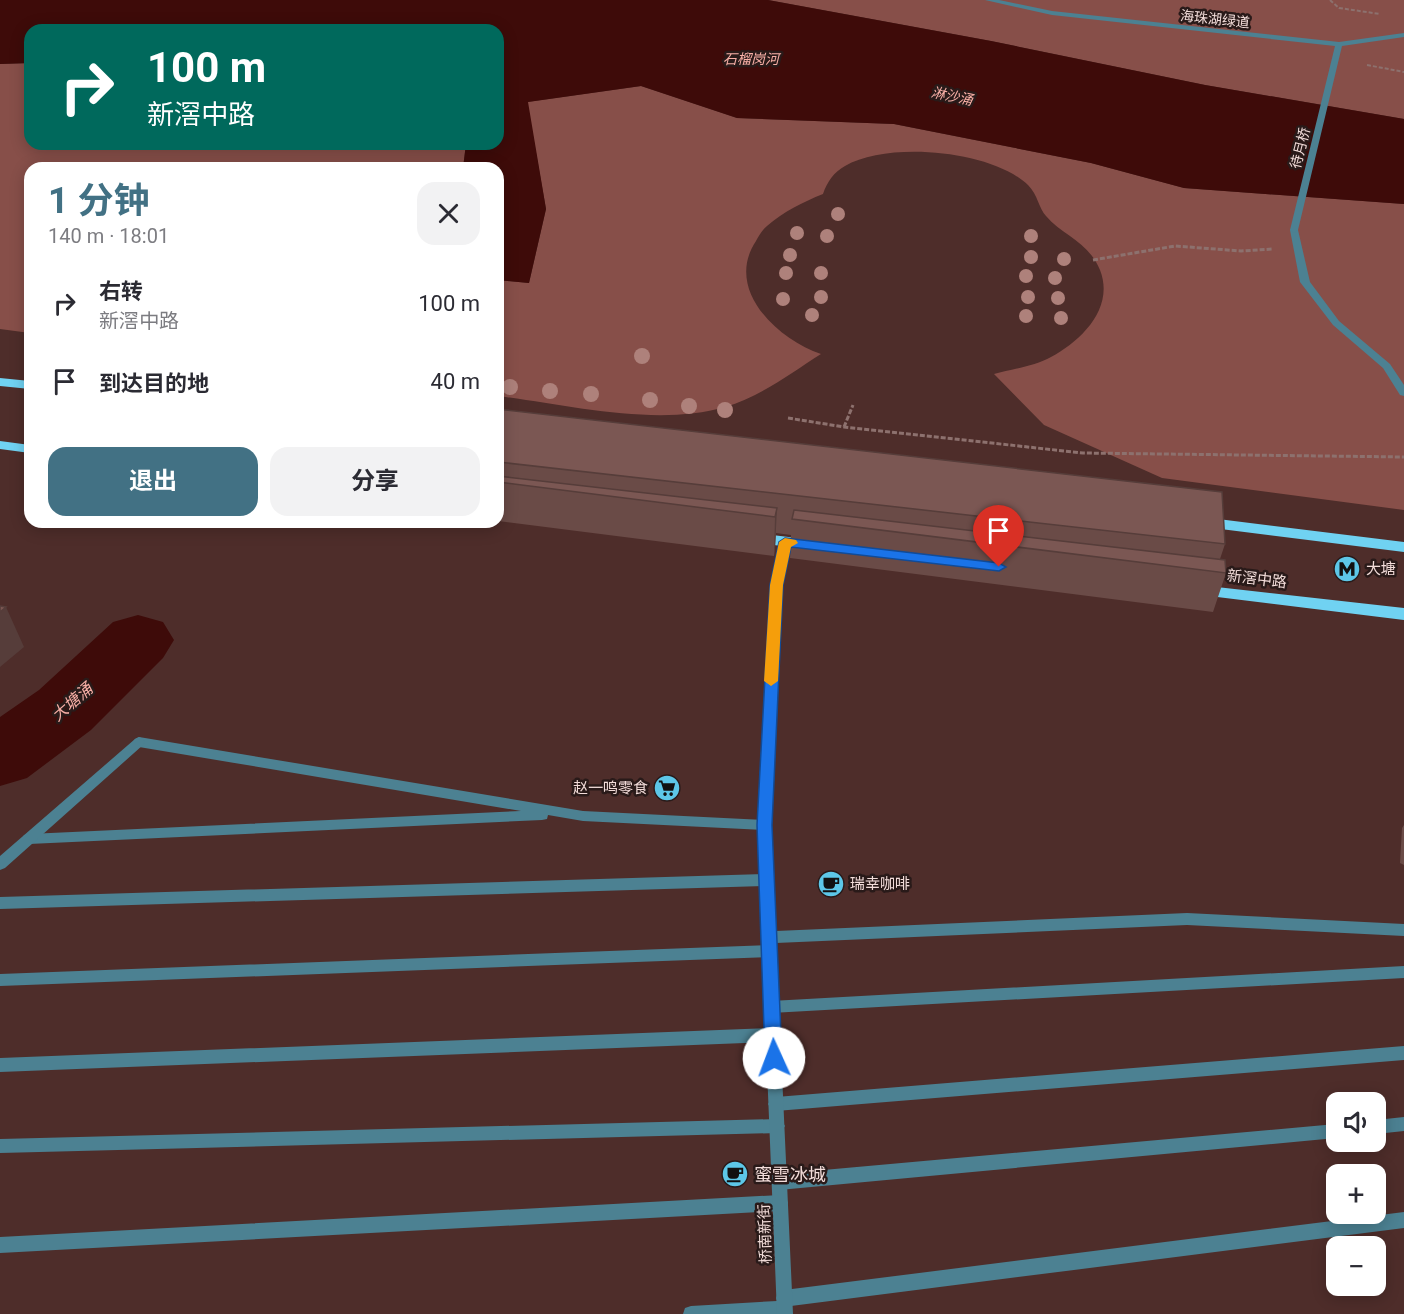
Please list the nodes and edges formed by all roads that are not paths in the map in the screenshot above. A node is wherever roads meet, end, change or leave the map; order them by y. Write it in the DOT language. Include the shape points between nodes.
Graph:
graph roads {
  1 [pos="989,0"];
  2 [pos="1404,35"];
  3 [pos="1340,44"];
  4 [pos="0,381"];
  5 [pos="24,384"];
  6 [pos="1404,393"];
  7 [pos="0,445"];
  8 [pos="24,448"];
  9 [pos="1182,519"];
  10 [pos="739,536"];
  11 [pos="785,542"];
  12 [pos="833,547"];
  13 [pos="1404,547"];
  14 [pos="1178,588"];
  15 [pos="1404,614"];
  16 [pos="567,814"];
  17 [pos="764,825"];
  18 [pos="29,839"];
  19 [pos="0,864"];
  20 [pos="767,880"];
  21 [pos="0,903"];
  22 [pos="1404,930"];
  23 [pos="769,944"];
  24 [pos="1404,972"];
  25 [pos="0,980"];
  26 [pos="771,1007"];
  27 [pos="772,1035"];
  28 [pos="1404,1053"];
  29 [pos="0,1065"];
  30 [pos="776,1104"];
  31 [pos="1404,1124"];
  32 [pos="777,1126"];
  33 [pos="1386,1126"];
  34 [pos="1326,1132"];
  35 [pos="0,1146"];
  36 [pos="779,1182"];
  37 [pos="780,1203"];
  38 [pos="1404,1220"];
  39 [pos="0,1245"];
  40 [pos="784,1307"];
  41 [pos="691,1314"];
  1 -- 3 [label="street, 海珠湖绿道" via="1052,13"];
  2 -- 3 [label="street, 海珠湖绿道"];
  3 -- 6 [label="street, 待月桥" via="1294,230 1297,248 1305,282 1336,323 1387,366"];
  4 -- 5 [label="highway"];
  7 -- 8 [label="highway"];
  9 -- 13 [label="highway"];
  10 -- 11 [label="highway"];
  11 -- 12 [label="highway"];
  11 -- 17 [label="street, 桥南新街" via="776,585"];
  14 -- 15 [label="highway, 新滘中路"];
  16 -- 17 [label="street"];
  16 -- 18 [label="street"];
  16 -- 18 [label="street" via="139,742"];
  17 -- 20 [label="street, 桥南新街"];
  18 -- 19 [label="street"];
  20 -- 21 [label="street"];
  20 -- 23 [label="street, 桥南新街"];
  22 -- 23 [label="street" via="1187,919"];
  23 -- 25 [label="street"];
  23 -- 26 [label="street, 桥南新街"];
  24 -- 26 [label="street"];
  26 -- 27 [label="street, 桥南新街"];
  27 -- 29 [label="street"];
  27 -- 30 [label="street, 桥南新街"];
  28 -- 30 [label="street"];
  30 -- 32 [label="street, 桥南新街"];
  31 -- 33 [label="street"];
  32 -- 35 [label="street"];
  32 -- 36 [label="street, 桥南新街"];
  34 -- 36 [label="street"];
  36 -- 37 [label="street, 桥南新街"];
  37 -- 39 [label="street"];
  37 -- 40 [label="street, 桥南新街"];
  38 -- 40 [label="street"];
  40 -- 41 [label="street"];
}
